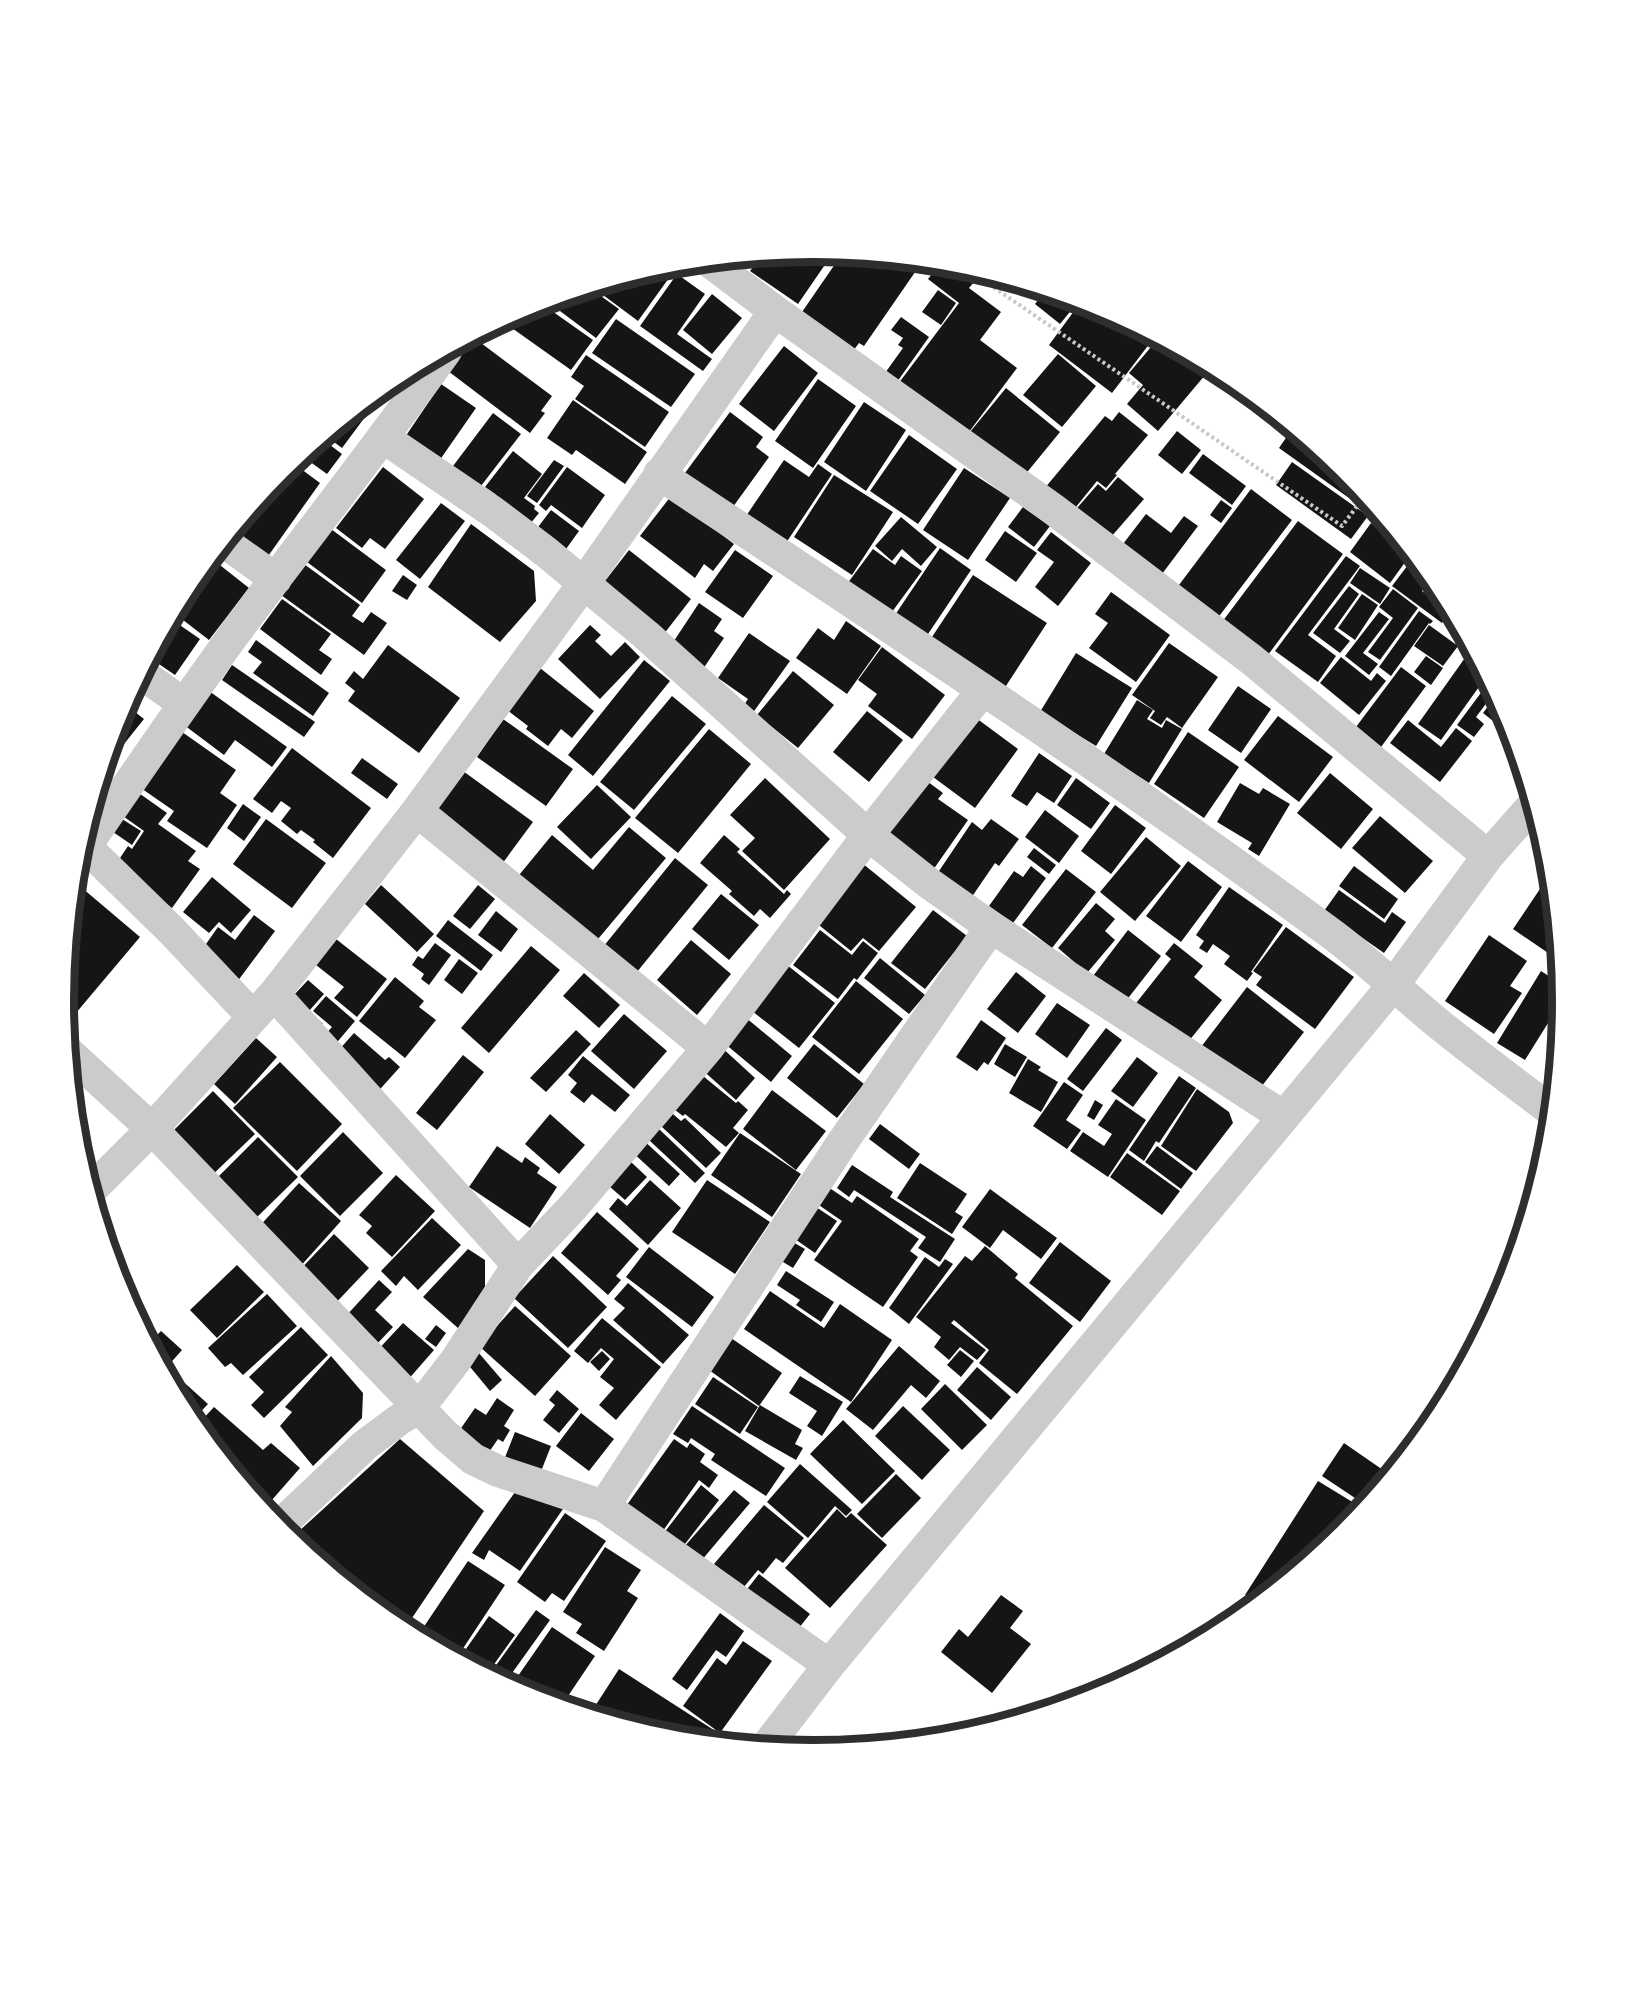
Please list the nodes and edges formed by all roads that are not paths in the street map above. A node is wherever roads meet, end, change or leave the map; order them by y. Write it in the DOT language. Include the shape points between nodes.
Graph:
graph roads {
  1 [pos="718,268"];
  2 [pos="775,311"];
  3 [pos="414,379"];
  4 [pos="402,390"];
  5 [pos="384,438"];
  6 [pos="659,474"];
  7 [pos="230,546"];
  8 [pos="276,579"];
  9 [pos="584,583"];
  10 [pos="148,678"];
  11 [pos="983,690"];
  12 [pos="184,704"];
  13 [pos="417,812"];
  14 [pos="1528,813"];
  15 [pos="94,829"];
  16 [pos="867,835"];
  17 [pos="90,850"];
  18 [pos="1488,856"];
  19 [pos="991,927"];
  20 [pos="1394,984"];
  21 [pos="274,994"];
  22 [pos="253,1017"];
  23 [pos="708,1048"];
  24 [pos="76,1059"];
  25 [pos="1545,1106"];
  26 [pos="1284,1117"];
  27 [pos="152,1129"];
  28 [pos="97,1184"];
  29 [pos="518,1264"];
  30 [pos="419,1408"];
  31 [pos="604,1506"];
  32 [pos="286,1520"];
  33 [pos="829,1665"];
  34 [pos="772,1739"];
  1 -- 2 [label="street"];
  2 -- 6 [label="street"];
  2 -- 18 [label="street" via="1053,509 1252,660"];
  3 -- 4 [label="street"];
  4 -- 5 [label="street"];
  5 -- 8 [label="street"];
  5 -- 9 [label="street" via="493,512"];
  6 -- 9 [label="street"];
  6 -- 11 [label="street"];
  7 -- 8 [label="street"];
  8 -- 12 [label="street"];
  9 -- 13 [label="street"];
  9 -- 16 [label="street"];
  10 -- 12 [label="street"];
  11 -- 16 [label="street"];
  11 -- 20 [label="street" via="1142,797"];
  12 -- 15 [label="street"];
  13 -- 21 [label="street"];
  13 -- 23 [label="street"];
  14 -- 18 [label="street"];
  16 -- 19 [label="street"];
  16 -- 23 [label="street"];
  17 -- 22 [label="street"];
  18 -- 20 [label="street"];
  19 -- 26 [label="street"];
  19 -- 31 [label="street" via="842,1143"];
  20 -- 25 [label="street" via="1486,1063"];
  20 -- 26 [label="street"];
  21 -- 22 [label="street"];
  21 -- 29 [label="street"];
  22 -- 27 [label="street"];
  23 -- 29 [label="street" via="573,1207"];
  24 -- 27 [label="street"];
  26 -- 33 [label="street"];
  27 -- 28 [label="street"];
  27 -- 30 [label="street"];
  29 -- 30 [label="street" via="456,1360"];
  30 -- 31 [label="street" via="473,1459"];
  30 -- 32 [label="street" via="365,1445"];
  31 -- 33 [label="street"];
  33 -- 34 [label="street"];
}
